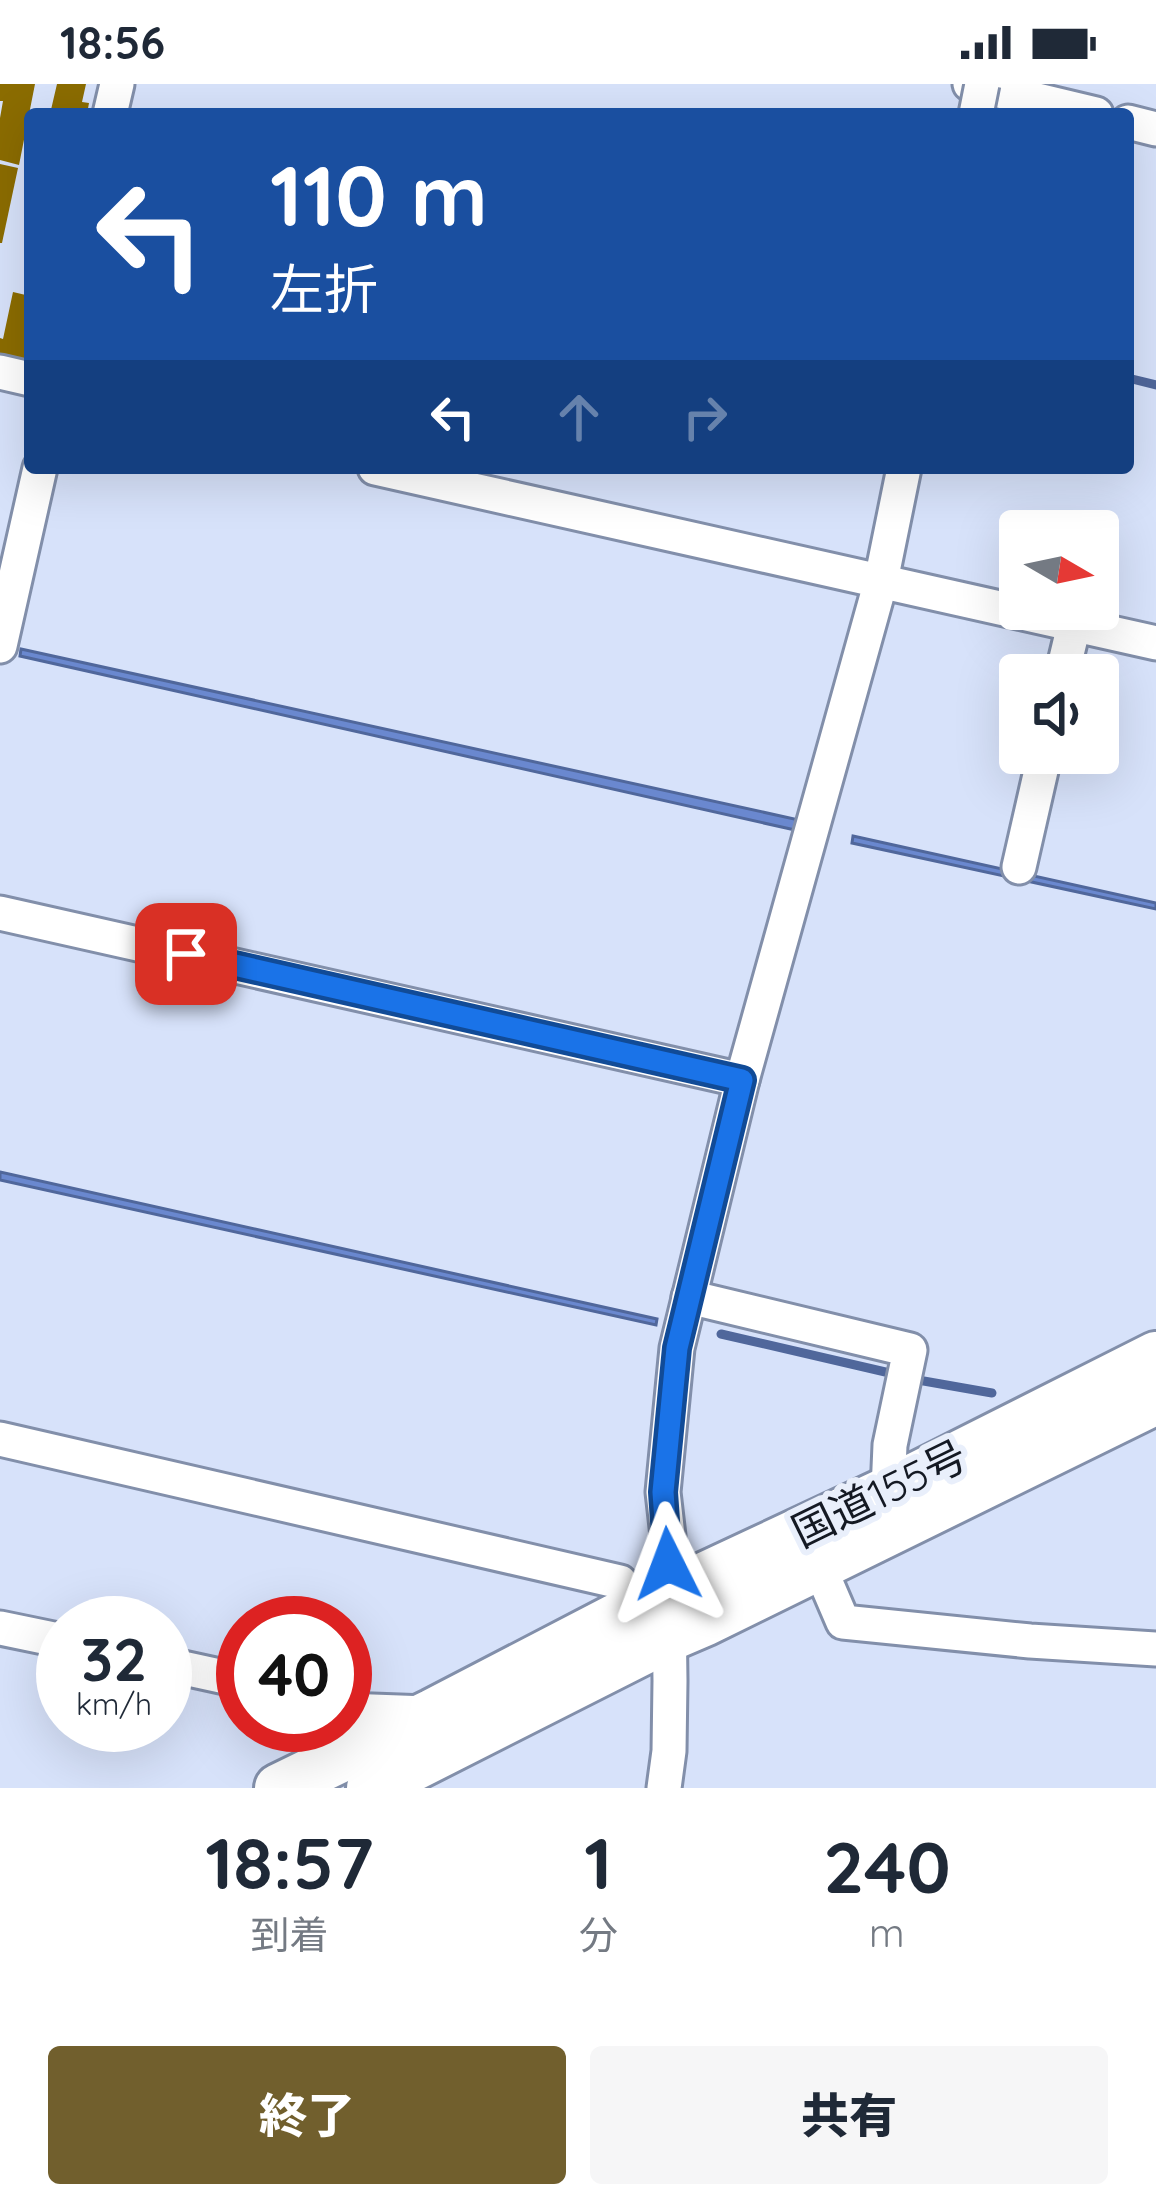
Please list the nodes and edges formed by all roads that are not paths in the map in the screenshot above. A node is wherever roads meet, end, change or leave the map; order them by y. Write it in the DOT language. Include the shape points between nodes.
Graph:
graph roads {
  1 [pos="970,84"];
  2 [pos="1071,108"];
  3 [pos="39,474"];
  4 [pos="402,474"];
  5 [pos="903,474"];
  6 [pos="881,581"];
  7 [pos="999,608"];
  8 [pos="1097,630"];
  9 [pos="1156,643"];
  10 [pos="0,646"];
  11 [pos="1040,774"];
  12 [pos="1019,867"];
  13 [pos="0,913"];
  14 [pos="742,1080"];
  15 [pos="689,1297"];
  16 [pos="1156,1356"];
  17 [pos="1156,1400"];
  18 [pos="0,1439"];
  19 [pos="888,1490"];
  20 [pos="819,1566"];
  21 [pos="658,1613"];
  22 [pos="0,1628"];
  23 [pos="36,1635"];
  24 [pos="1156,1649"];
  25 [pos="372,1711"];
  26 [pos="433,1713"];
  27 [pos="279,1788"];
  28 [pos="371,1788"];
  29 [pos="664,1788"];
  1 -- 2 [label="street"];
  3 -- 10 [label="street"];
  4 -- 6 [label="street"];
  5 -- 6 [label="street"];
  6 -- 7 [label="street"];
  6 -- 14 [label="street"];
  8 -- 9 [label="street"];
  11 -- 12 [label="street"];
  13 -- 14 [label="street"];
  14 -- 15 [label="street"];
  15 -- 19 [label="street" via="910,1350"];
  15 -- 21 [label="street" via="677,1348"];
  16 -- 19 [label="highway, 国道155号"];
  17 -- 20 [label="highway, 国道155号"];
  18 -- 21 [label="street" via="620,1582"];
  19 -- 21 [label="highway, 国道155号"];
  20 -- 21 [label="highway, 国道155号"];
  20 -- 24 [label="street" via="843,1622"];
  21 -- 26 [label="highway, 国道155号"];
  21 -- 28 [label="highway, 国道155号"];
  21 -- 29 [label="street" via="669,1750"];
  22 -- 23 [label="street"];
  25 -- 26 [label="street"];
  26 -- 27 [label="highway, 国道155号"];
}
